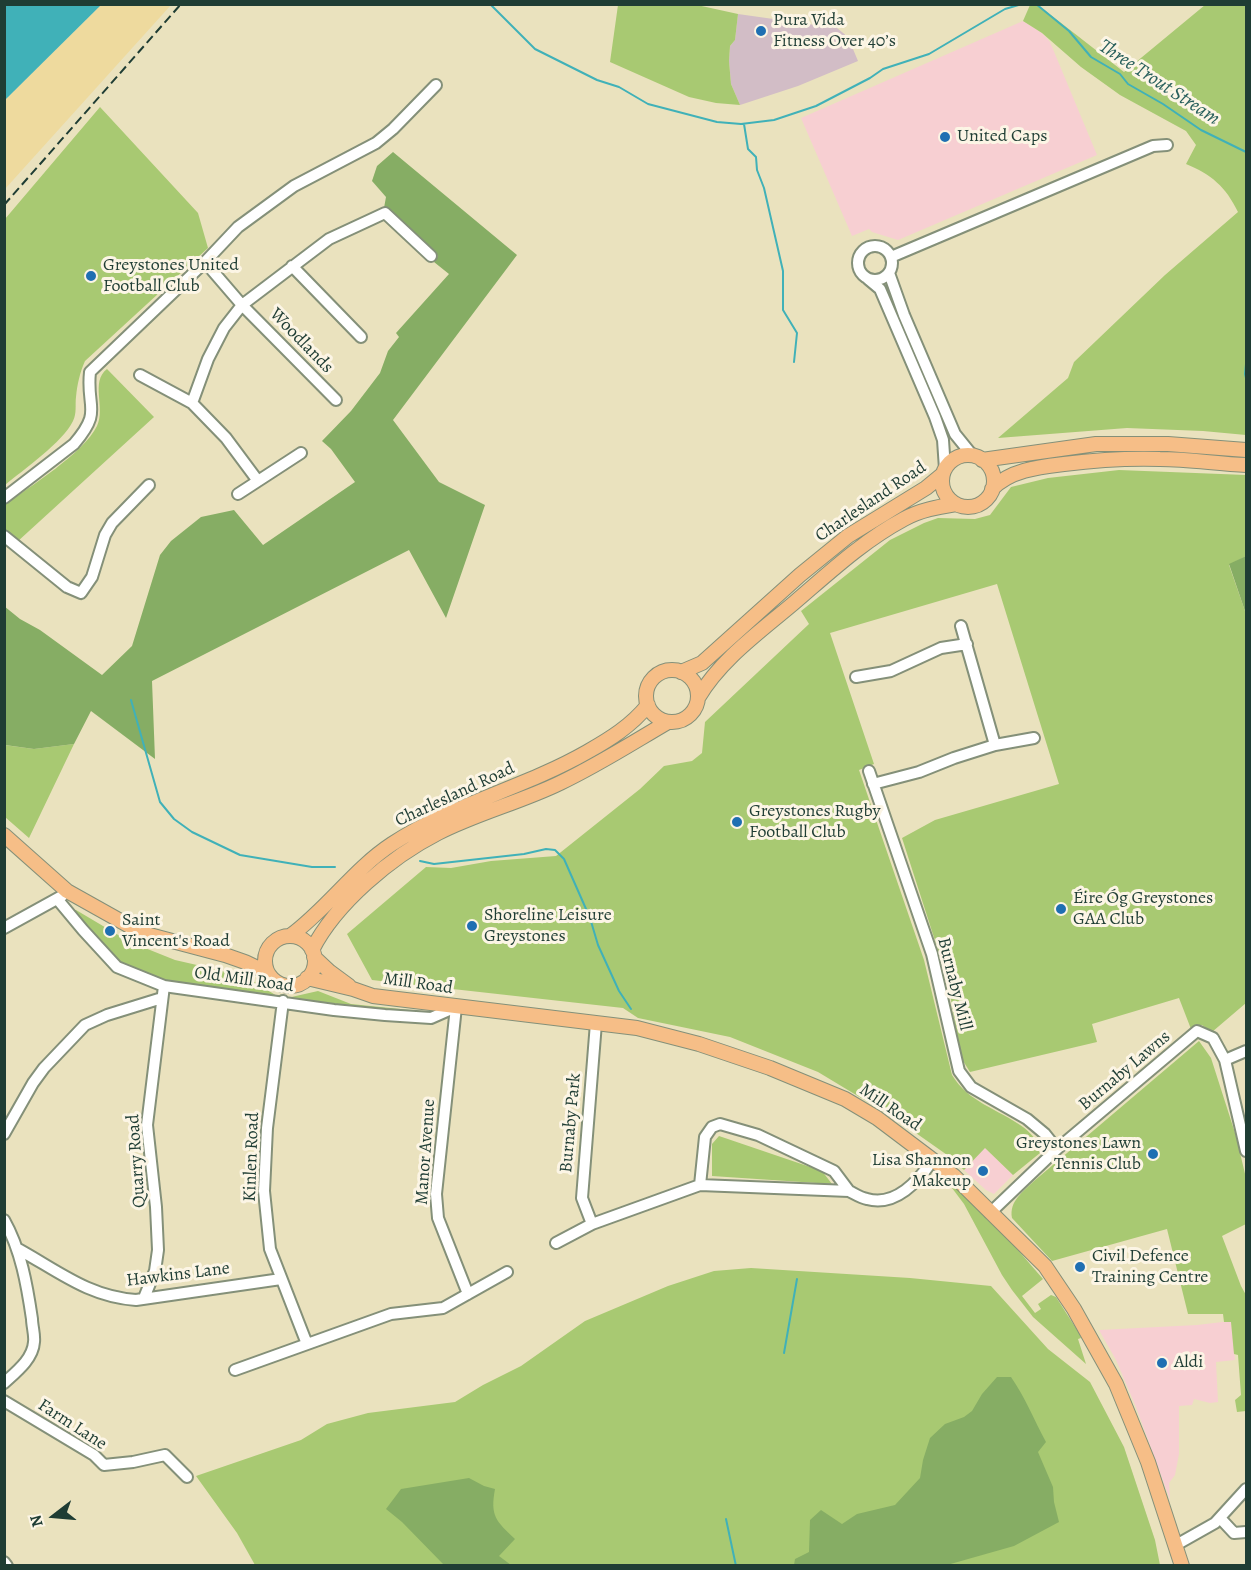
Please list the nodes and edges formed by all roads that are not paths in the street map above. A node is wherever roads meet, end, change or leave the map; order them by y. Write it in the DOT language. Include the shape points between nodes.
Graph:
graph roads {
  1 [pos="436,85"];
  2 [pos="1167,145"];
  3 [pos="431,256"];
  4 [pos="891,256"];
  5 [pos="205,262"];
  6 [pos="292,266"];
  7 [pos="889,273"];
  8 [pos="868,279"];
  9 [pos="242,305"];
  10 [pos="361,338"];
  11 [pos="140,375"];
  12 [pos="336,400"];
  13 [pos="192,403"];
  14 [pos="1246,450"];
  15 [pos="301,453"];
  16 [pos="977,458"];
  17 [pos="1246,465"];
  18 [pos="944,472"];
  19 [pos="258,481"];
  20 [pos="149,485"];
  21 [pos="992,489"];
  22 [pos="238,494"];
  23 [pos="4,498"];
  24 [pos="956,504"];
  25 [pos="4,536"];
  26 [pos="961,626"];
  27 [pos="967,644"];
  28 [pos="681,672"];
  29 [pos="856,677"];
  30 [pos="698,698"];
  31 [pos="648,705"];
  32 [pos="668,722"];
  33 [pos="1035,738"];
  34 [pos="995,745"];
  35 [pos="869,771"];
  36 [pos="873,784"];
  37 [pos="4,836"];
  38 [pos="62,895"];
  39 [pos="4,928"];
  40 [pos="290,936"];
  41 [pos="268,948"];
  42 [pos="313,954"];
  43 [pos="225,955"];
  44 [pos="268,973"];
  45 [pos="307,978"];
  46 [pos="164,986"];
  47 [pos="352,989"];
  48 [pos="162,998"];
  49 [pos="282,1001"];
  50 [pos="456,1007"];
  51 [pos="596,1023"];
  52 [pos="1246,1051"];
  53 [pos="1225,1060"];
  54 [pos="4,1134"];
  55 [pos="1057,1149"];
  56 [pos="1246,1149"];
  57 [pos="933,1160"];
  58 [pos="700,1185"];
  59 [pos="849,1191"];
  60 [pos="990,1213"];
  61 [pos="4,1220"];
  62 [pos="592,1224"];
  63 [pos="556,1243"];
  64 [pos="18,1250"];
  65 [pos="507,1272"];
  66 [pos="281,1279"];
  67 [pos="468,1294"];
  68 [pos="144,1298"];
  69 [pos="307,1344"];
  70 [pos="236,1370"];
  71 [pos="4,1383"];
  72 [pos="4,1401"];
  73 [pos="187,1477"];
  74 [pos="1246,1489"];
  75 [pos="1220,1518"];
  76 [pos="1246,1532"];
  77 [pos="1176,1545"];
  78 [pos="1182,1566"];
  1 -- 5 [label="street" via="376,143 294,186 238,227"];
  2 -- 4 [label="street" via="1154,146"];
  3 -- 6 [label="street, Woodlands" via="385,213 328,239"];
  4 -- 7 [label="street"];
  4 -- 8 [label="street" via="873,246 860,255 859,266"];
  5 -- 9 [label="street, Woodlands"];
  5 -- 23 [label="street" via="90,372 91,421 74,444"];
  6 -- 9 [label="street, Woodlands"];
  6 -- 10 [label="street"];
  7 -- 8 [label="street" via="879,280"];
  7 -- 16 [label="street" via="955,434"];
  8 -- 18 [label="street" via="880,289 935,417 943,440"];
  9 -- 12 [label="street, Woodlands"];
  9 -- 13 [label="street, Woodlands" via="213,349"];
  11 -- 13 [label="street"];
  13 -- 19 [label="street" via="226,438"];
  14 -- 16 [label="main road" via="1096,444"];
  15 -- 19 [label="street"];
  16 -- 18 [label="main road" via="958,457"];
  16 -- 21 [label="main road" via="990,468"];
  17 -- 21 [label="main road" via="1105,459 1017,473 1000,480"];
  18 -- 24 [label="main road" via="944,492"];
  18 -- 28 [label="main road, Charlesland Road" via="926,488 848,536 702,663"];
  19 -- 22 [label="street"];
  20 -- 25 [label="street" via="112,523 92,577 81,593 67,587"];
  21 -- 24 [label="main road" via="978,505"];
  24 -- 30 [label="main road, Charlesland Road" via="906,518 871,539 726,663"];
  26 -- 27 [label="street"];
  27 -- 29 [label="street" via="941,648 891,671"];
  27 -- 34 [label="street"];
  28 -- 30 [label="main road" via="693,681"];
  28 -- 31 [label="main road" via="664,672 653,679 647,690"];
  30 -- 32 [label="main road" via="686,719"];
  31 -- 32 [label="main road" via="654,715"];
  31 -- 40 [label="main road, Charlesland Road" via="627,728 559,768 454,811 390,845"];
  32 -- 42 [label="main road, Charlesland Road" via="583,772 438,833 402,855 348,902 319,937"];
  33 -- 34 [label="street"];
  34 -- 36 [label="street"];
  35 -- 36 [label="street, Burnaby Mill"];
  36 -- 55 [label="street, Burnaby Mill" via="932,954 959,1071 971,1088 1026,1119"];
  37 -- 38 [label="main road"];
  38 -- 39 [label="street"];
  38 -- 43 [label="main road" via="142,933"];
  38 -- 46 [label="street, Old Mill Road" via="83,930 117,967"];
  40 -- 41 [label="main road" via="276,940"];
  40 -- 42 [label="main road" via="305,941"];
  41 -- 43 [label="main road"];
  41 -- 44 [label="main road"];
  42 -- 45 [label="main road" via="314,966"];
  42 -- 47 [label="main road, Mill Road"];
  43 -- 44 [label="main road"];
  44 -- 45 [label="main road" via="283,985 295,985"];
  45 -- 47 [label="main road, Mill Road"];
  46 -- 48 [label="street, Quarry Road"];
  46 -- 49 [label="street, Old Mill Road"];
  47 -- 50 [label="main road, Mill Road" via="373,996"];
  48 -- 54 [label="street" via="107,1014 85,1025 44,1068"];
  48 -- 68 [label="street, Quarry Road" via="147,1125 158,1250"];
  49 -- 50 [label="street, Old Mill Road" via="334,1010 431,1017"];
  49 -- 66 [label="street, Kinlen Road" via="264,1191 270,1249"];
  50 -- 51 [label="main road, Mill Road"];
  50 -- 67 [label="street, Manor Avenue" via="436,1194 438,1218"];
  51 -- 57 [label="main road, Mill Road" via="637,1028 699,1044 845,1098"];
  51 -- 62 [label="street, Burnaby Park" via="582,1198"];
  52 -- 53 [label="street"];
  53 -- 55 [label="street, Burnaby Lawns" via="1213,1038 1197,1031"];
  53 -- 56 [label="street, Burnaby Lawns"];
  55 -- 60 [label="street, Burnaby Lawns"];
  57 -- 59 [label="street" via="915,1182 893,1199 868,1200"];
  57 -- 60 [label="main road, Mill Road"];
  58 -- 59 [label="street"];
  58 -- 59 [label="street" via="705,1137 720,1124 758,1135 834,1171"];
  58 -- 62 [label="street"];
  60 -- 77 [label="main road, Mill Road" via="1045,1266 1098,1350 1148,1462"];
  61 -- 64 [label="street"];
  62 -- 63 [label="street"];
  64 -- 68 [label="street, Hawkins Lane" via="91,1291 117,1299"];
  64 -- 71 [label="street" via="34,1342 27,1362"];
  65 -- 67 [label="street"];
  66 -- 68 [label="street, Hawkins Lane"];
  66 -- 69 [label="street, Kinlen Road"];
  67 -- 69 [label="street" via="443,1308 391,1314"];
  69 -- 70 [label="street"];
  72 -- 73 [label="street, Farm Lane" via="94,1455 104,1465 165,1455"];
  74 -- 75 [label="street"];
  75 -- 76 [label="street" via="1234,1533"];
  75 -- 77 [label="street"];
  77 -- 78 [label="main road, Mill Road"];
}
